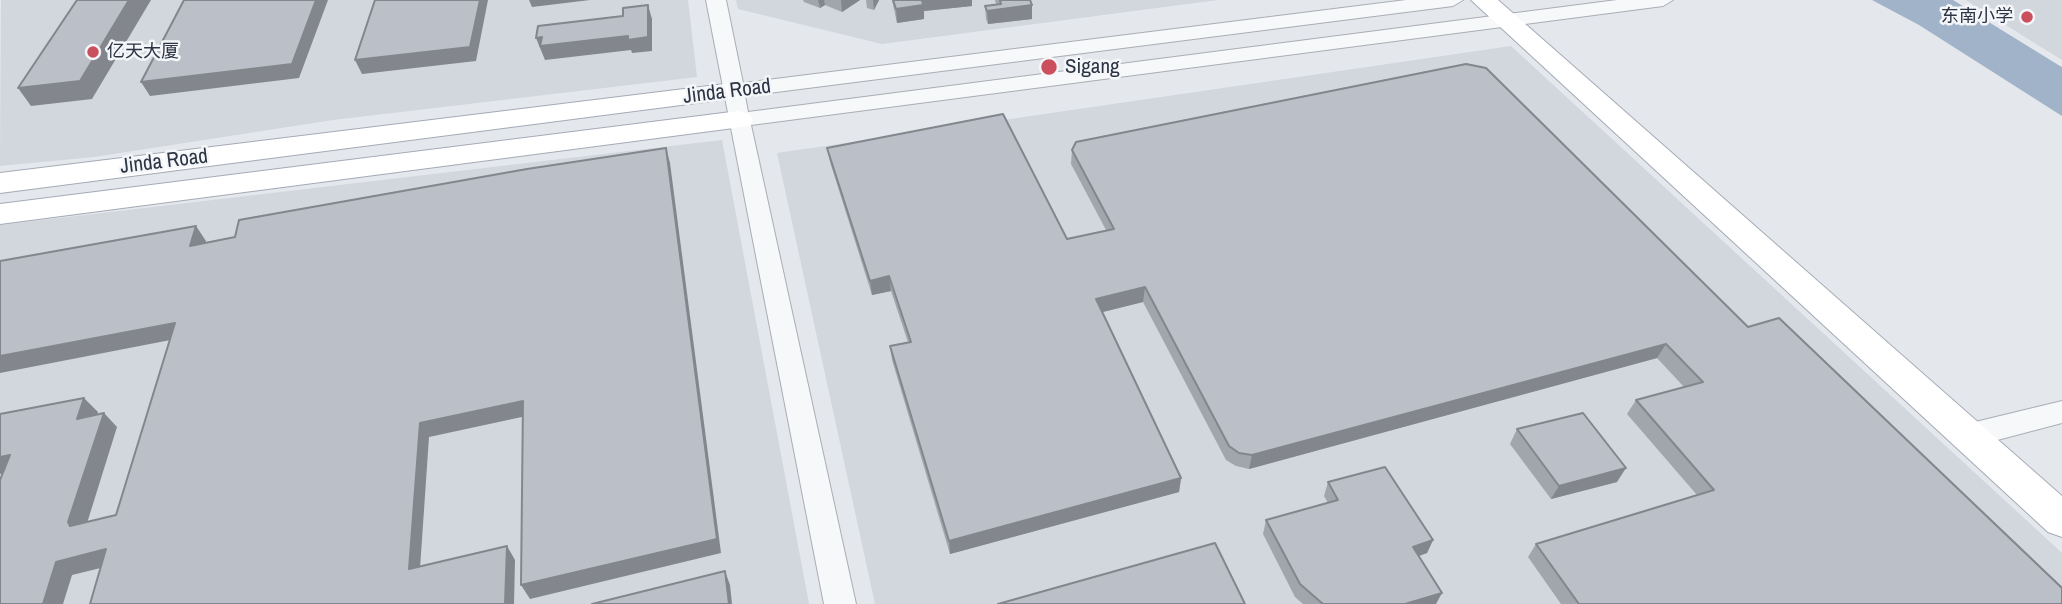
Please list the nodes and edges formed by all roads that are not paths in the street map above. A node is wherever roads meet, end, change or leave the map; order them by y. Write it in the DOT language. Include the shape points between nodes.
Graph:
graph roads {
  1 [pos="716,0"];
  2 [pos="1453,0"];
  3 [pos="1664,0"];
  4 [pos="1494,10"];
  5 [pos="733,91"];
  6 [pos="738,120"];
  7 [pos="0,183"];
  8 [pos="0,214"];
  9 [pos="2062,412"];
  10 [pos="1966,436"];
  11 [pos="2062,520"];
  12 [pos="839,604"];
  1 -- 5 [label="street"];
  2 -- 5 [label="street, Jinda Road"];
  3 -- 4 [label="street"];
  4 -- 6 [label="street"];
  4 -- 10 [label="main road"];
  5 -- 6 [label="street"];
  5 -- 7 [label="main road, Jinda Road"];
  6 -- 8 [label="main road, Jinda Road"];
  6 -- 12 [label="street"];
  9 -- 10 [label="street"];
  10 -- 11 [label="main road"];
}
